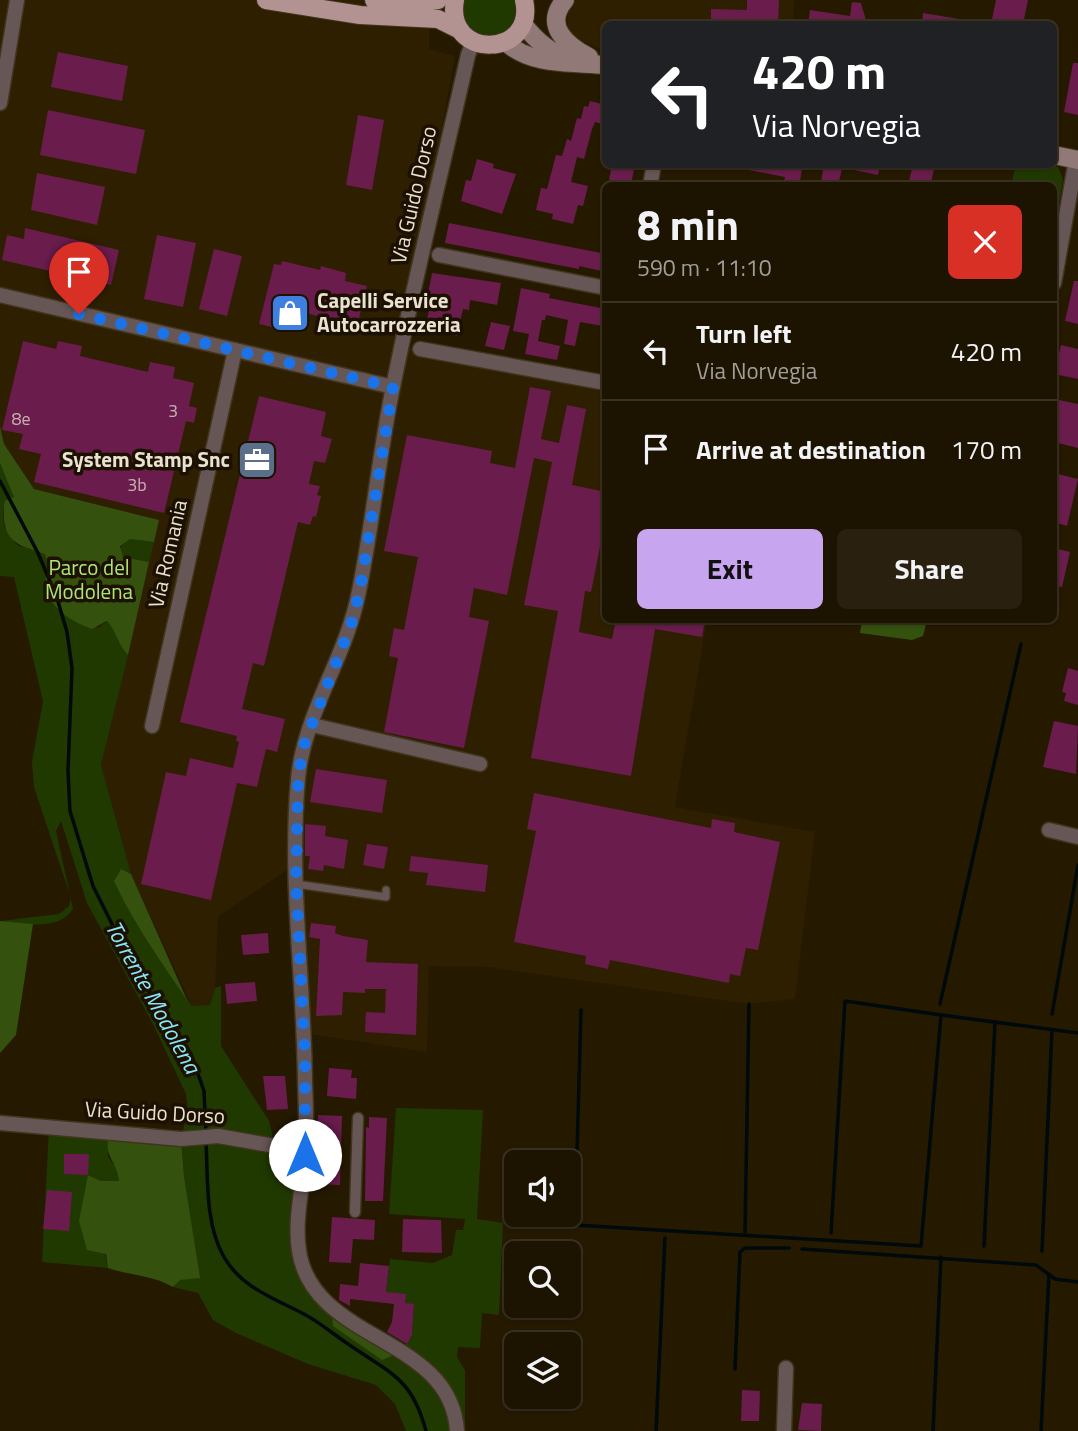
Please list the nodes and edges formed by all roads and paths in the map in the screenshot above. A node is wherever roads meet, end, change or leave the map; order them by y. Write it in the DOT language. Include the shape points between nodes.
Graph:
graph roads {
  1 [pos="267,0"];
  2 [pos="374,0"];
  3 [pos="438,0"];
  4 [pos="455,0"];
  5 [pos="541,0"];
  6 [pos="565,0"];
  7 [pos="20,2"];
  8 [pos="524,12"];
  9 [pos="466,36"];
  10 [pos="506,42"];
  11 [pos="602,63"];
  12 [pos="602,64"];
  13 [pos="602,65"];
  14 [pos="0,103"];
  15 [pos="1057,156"];
  16 [pos="1077,160"];
  17 [pos="439,255"];
  18 [pos="1057,267"];
  19 [pos="602,287"];
  20 [pos="0,295"];
  21 [pos="420,349"];
  22 [pos="236,350"];
  23 [pos="602,382"];
  24 [pos="393,387"];
  25 [pos="312,725"];
  26 [pos="152,726"];
  27 [pos="480,764"];
  28 [pos="1049,830"];
  29 [pos="1078,837"];
  30 [pos="296,884"];
  31 [pos="386,890"];
  32 [pos="358,1118"];
  33 [pos="0,1124"];
  34 [pos="305,1155"];
  35 [pos="355,1212"];
  36 [pos="786,1368"];
  37 [pos="457,1431"];
  38 [pos="784,1431"];
  1 -- 9 [label="main road" via="367,16 438,19"];
  2 -- 3 [label="main road"];
  4 -- 9 [label="main road" via="453,13"];
  5 -- 8 [label="main road"];
  6 -- 11 [label="main road" via="555,18 562,39"];
  7 -- 14 [label="street"];
  8 -- 10 [label="main road"];
  8 -- 12 [label="main road" via="534,38 559,55"];
  9 -- 10 [label="main road" via="484,45"];
  9 -- 24 [label="street, Via Guido Dorso" via="468,55"];
  10 -- 13 [label="main road" via="539,59"];
  15 -- 16 [label="main road"];
  16 -- 18 [label="street"];
  17 -- 19 [label="street"];
  20 -- 22 [label="street"];
  21 -- 23 [label="street"];
  22 -- 24 [label="street"];
  22 -- 26 [label="street, Via Romania"];
  24 -- 25 [label="street, Via Guido Dorso" via="360,590"];
  25 -- 27 [label="street"];
  25 -- 30 [label="street, Via Guido Dorso" via="298,780"];
  28 -- 29 [label="street"];
  30 -- 31 [label="lane" via="386,897"];
  30 -- 34 [label="street, Via Guido Dorso"];
  32 -- 35 [label="street"];
  33 -- 34 [label="street, Via Guido Dorso" via="181,1139 218,1136"];
  34 -- 37 [label="street, Via Guido Dorso" via="298,1238 310,1282 331,1307 435,1375 452,1403"];
  36 -- 38 [label="street"];
}
